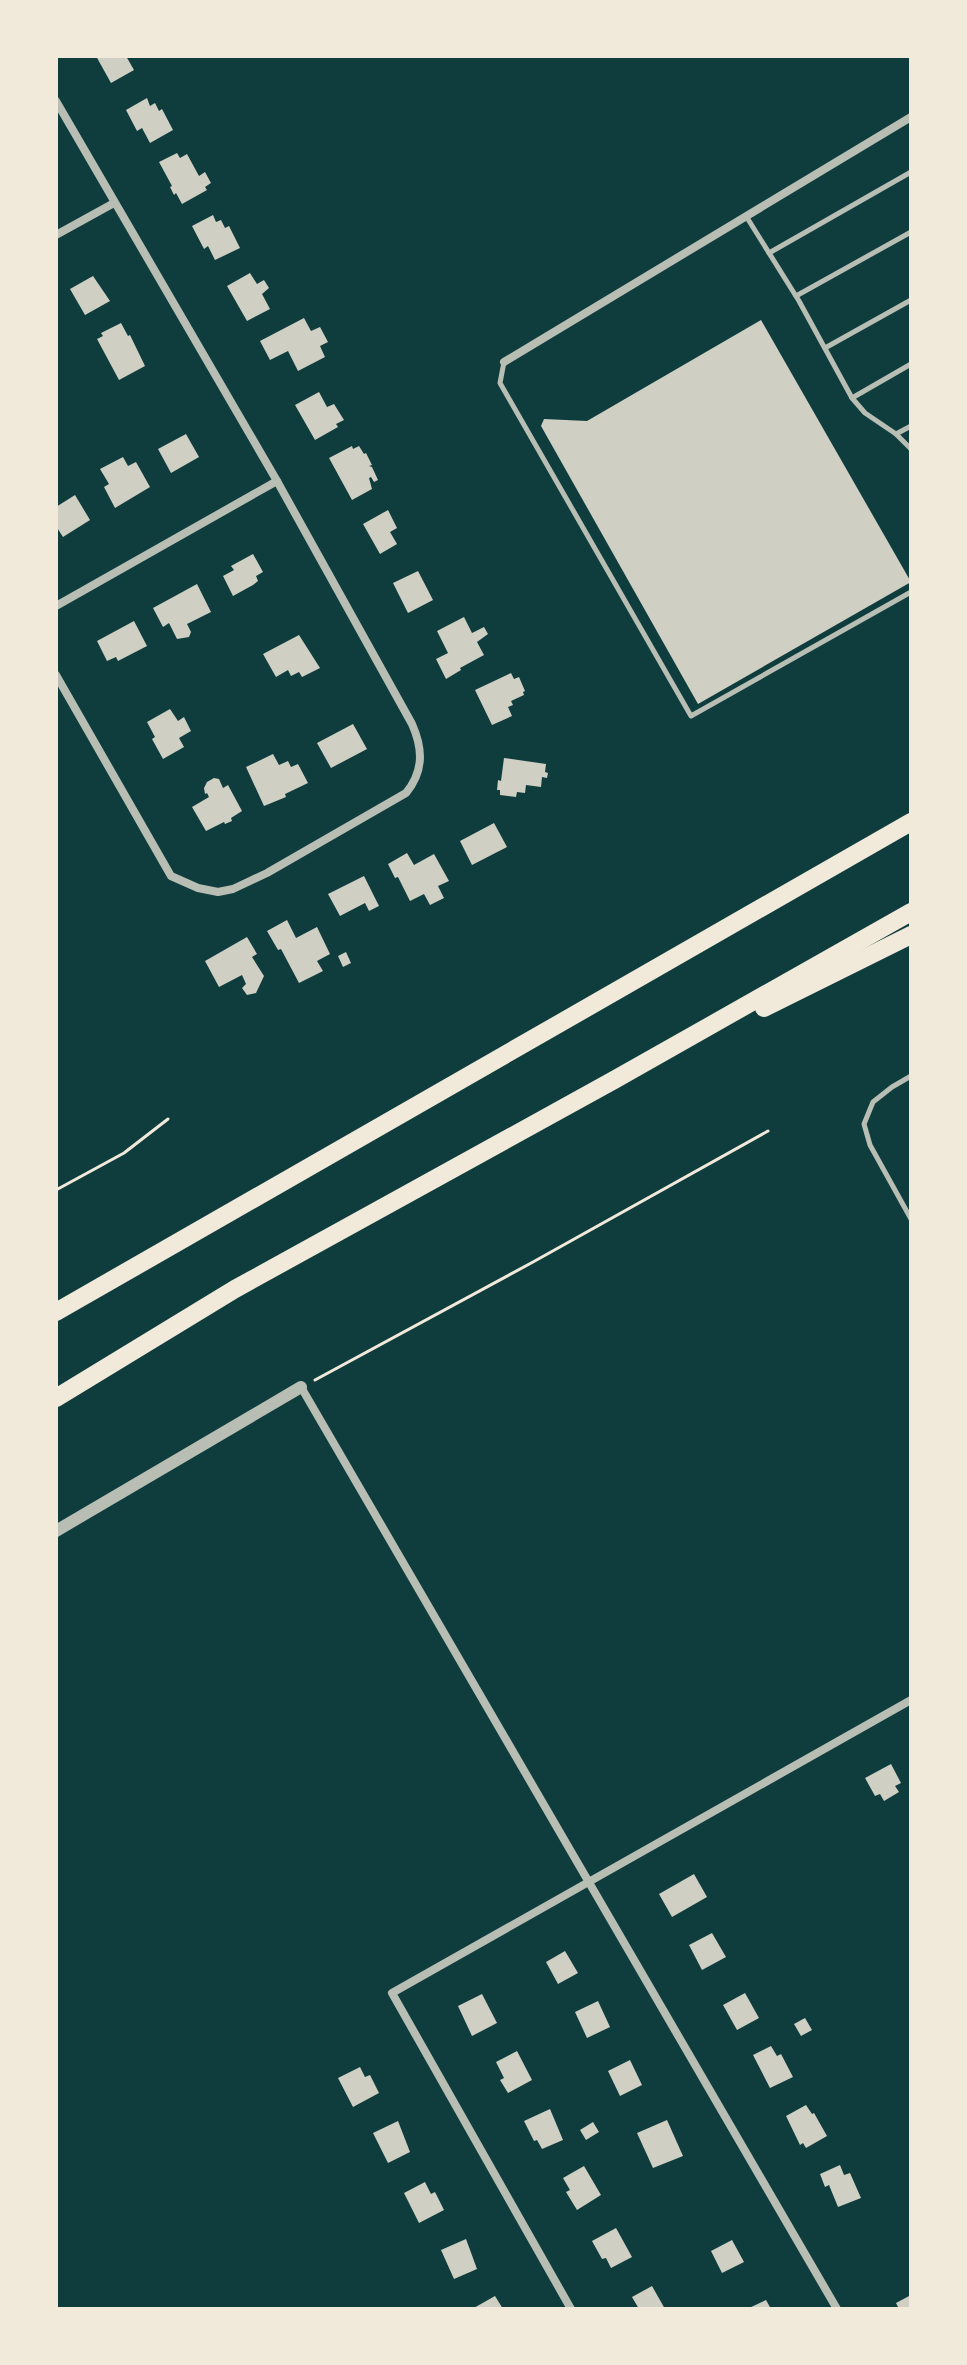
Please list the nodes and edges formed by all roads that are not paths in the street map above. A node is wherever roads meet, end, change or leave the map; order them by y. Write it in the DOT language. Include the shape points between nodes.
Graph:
graph roads {
  1 [pos="56,101"];
  2 [pos="911,117"];
  3 [pos="911,172"];
  4 [pos="114,203"];
  5 [pos="746,215"];
  6 [pos="911,232"];
  7 [pos="56,235"];
  8 [pos="769,253"];
  9 [pos="796,296"];
  10 [pos="911,300"];
  11 [pos="825,348"];
  12 [pos="504,362"];
  13 [pos="911,364"];
  14 [pos="852,398"];
  15 [pos="911,426"];
  16 [pos="896,434"];
  17 [pos="911,449"];
  18 [pos="277,481"];
  19 [pos="911,592"];
  20 [pos="56,606"];
  21 [pos="56,675"];
  22 [pos="911,822"];
  23 [pos="911,912"];
  24 [pos="911,935"];
  25 [pos="911,1076"];
  26 [pos="614,1080"];
  27 [pos="911,1219"];
  28 [pos="56,1312"];
  29 [pos="301,1387"];
  30 [pos="56,1398"];
  31 [pos="56,1531"];
  32 [pos="911,1700"];
  33 [pos="589,1883"];
  34 [pos="571,2309"];
  35 [pos="837,2309"];
  1 -- 4 [label="street"];
  2 -- 5 [label="street"];
  3 -- 8 [label="lane"];
  4 -- 7 [label="street"];
  4 -- 18 [label="street"];
  5 -- 8 [label="lane"];
  5 -- 12 [label="street"];
  6 -- 9 [label="lane"];
  8 -- 9 [label="lane"];
  9 -- 11 [label="lane"];
  10 -- 11 [label="lane"];
  11 -- 14 [label="lane"];
  12 -- 19 [label="lane" via="500,383 691,716"];
  13 -- 14 [label="lane"];
  14 -- 16 [label="lane"];
  15 -- 16 [label="lane"];
  16 -- 17 [label="lane"];
  18 -- 20 [label="street"];
  18 -- 21 [label="street" via="418,737 420,771 406,793 246,884 218,892 198,888 171,876"];
  22 -- 28 [label="highway"];
  23 -- 26 [label="highway"];
  24 -- 26 [label="highway"];
  25 -- 27 [label="lane" via="873,1102 864,1124"];
  26 -- 30 [label="highway" via="235,1289"];
  29 -- 31 [label="street"];
  29 -- 33 [label="street"];
  32 -- 33 [label="street"];
  33 -- 34 [label="street" via="392,1993"];
  33 -- 35 [label="street"];
}
